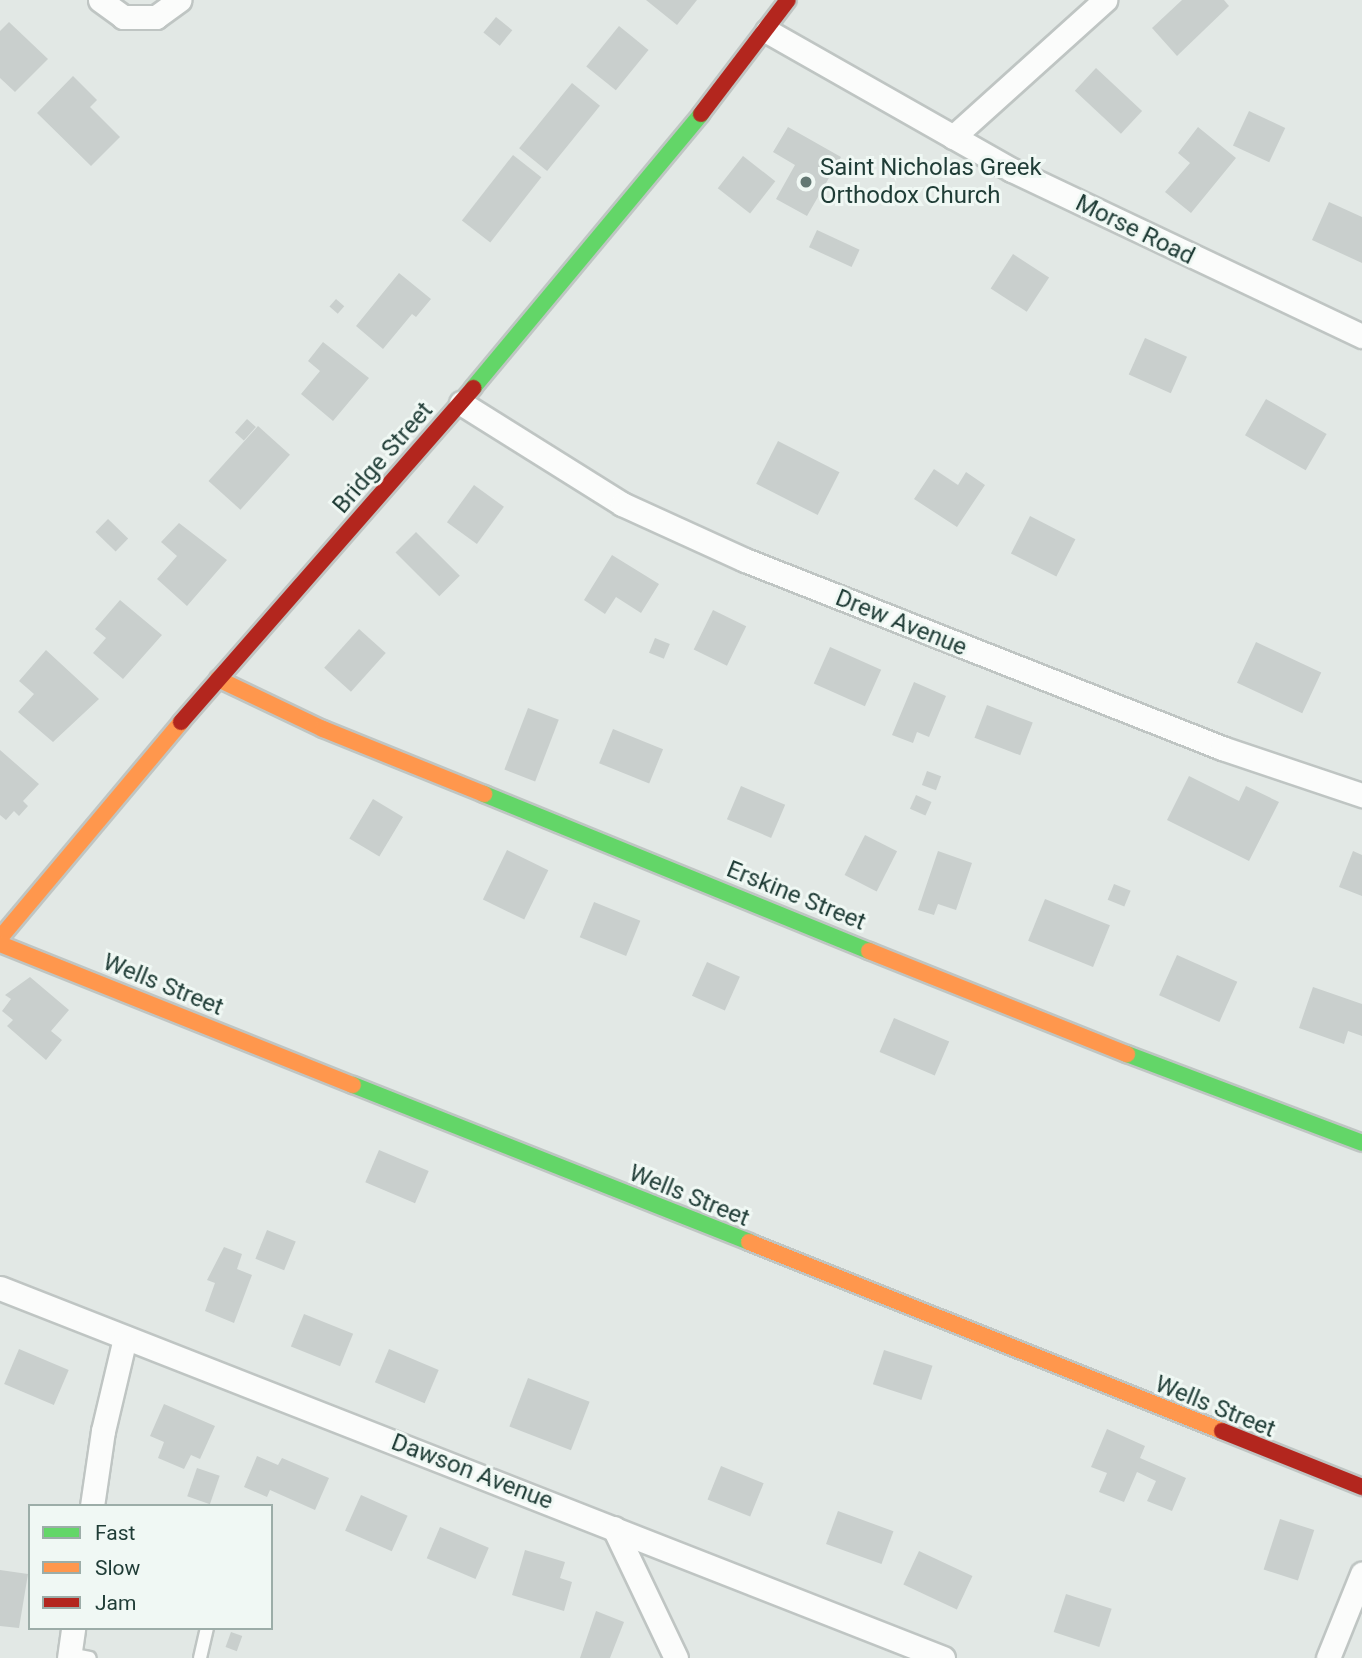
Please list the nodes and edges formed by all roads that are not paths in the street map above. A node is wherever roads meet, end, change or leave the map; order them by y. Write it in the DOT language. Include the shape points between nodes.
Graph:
graph roads {
  1 [pos="100,0"];
  2 [pos="179,0"];
  3 [pos="789,0"];
  4 [pos="1105,0"];
  5 [pos="768,31"];
  6 [pos="953,137"];
  7 [pos="1362,336"];
  8 [pos="461,403"];
  9 [pos="218,679"];
  10 [pos="1362,795"];
  11 [pos="0,938"];
  12 [pos="0,944"];
  13 [pos="1362,1143"];
  14 [pos="0,1288"];
  15 [pos="125,1338"];
  16 [pos="1362,1487"];
  17 [pos="92,1504"];
  18 [pos="614,1528"];
  19 [pos="1362,1574"];
  20 [pos="73,1630"];
  21 [pos="207,1630"];
  22 [pos="76,1657"];
  23 [pos="200,1658"];
  24 [pos="676,1658"];
  25 [pos="943,1658"];
  26 [pos="1328,1658"];
  1 -- 2 [label="street" via="123,17 156,17"];
  3 -- 5 [label="street, Bridge Street"];
  4 -- 6 [label="street"];
  5 -- 6 [label="street, Morse Road"];
  5 -- 8 [label="street, Bridge Street"];
  6 -- 7 [label="street, Morse Road" via="1037,182"];
  8 -- 9 [label="street, Bridge Street"];
  8 -- 10 [label="street, Drew Avenue" via="622,504 745,560 1222,748"];
  9 -- 11 [label="street, Bridge Street"];
  9 -- 13 [label="street, Erskine Street" via="323,729 1089,1040"];
  12 -- 16 [label="street, Wells Street"];
  14 -- 15 [label="street, Dawson Avenue"];
  15 -- 17 [label="street"];
  15 -- 18 [label="street, Dawson Avenue"];
  18 -- 24 [label="street"];
  18 -- 25 [label="street, Dawson Avenue"];
  19 -- 26 [label="street"];
  20 -- 22 [label="street"];
  21 -- 23 [label="lane"];
}
